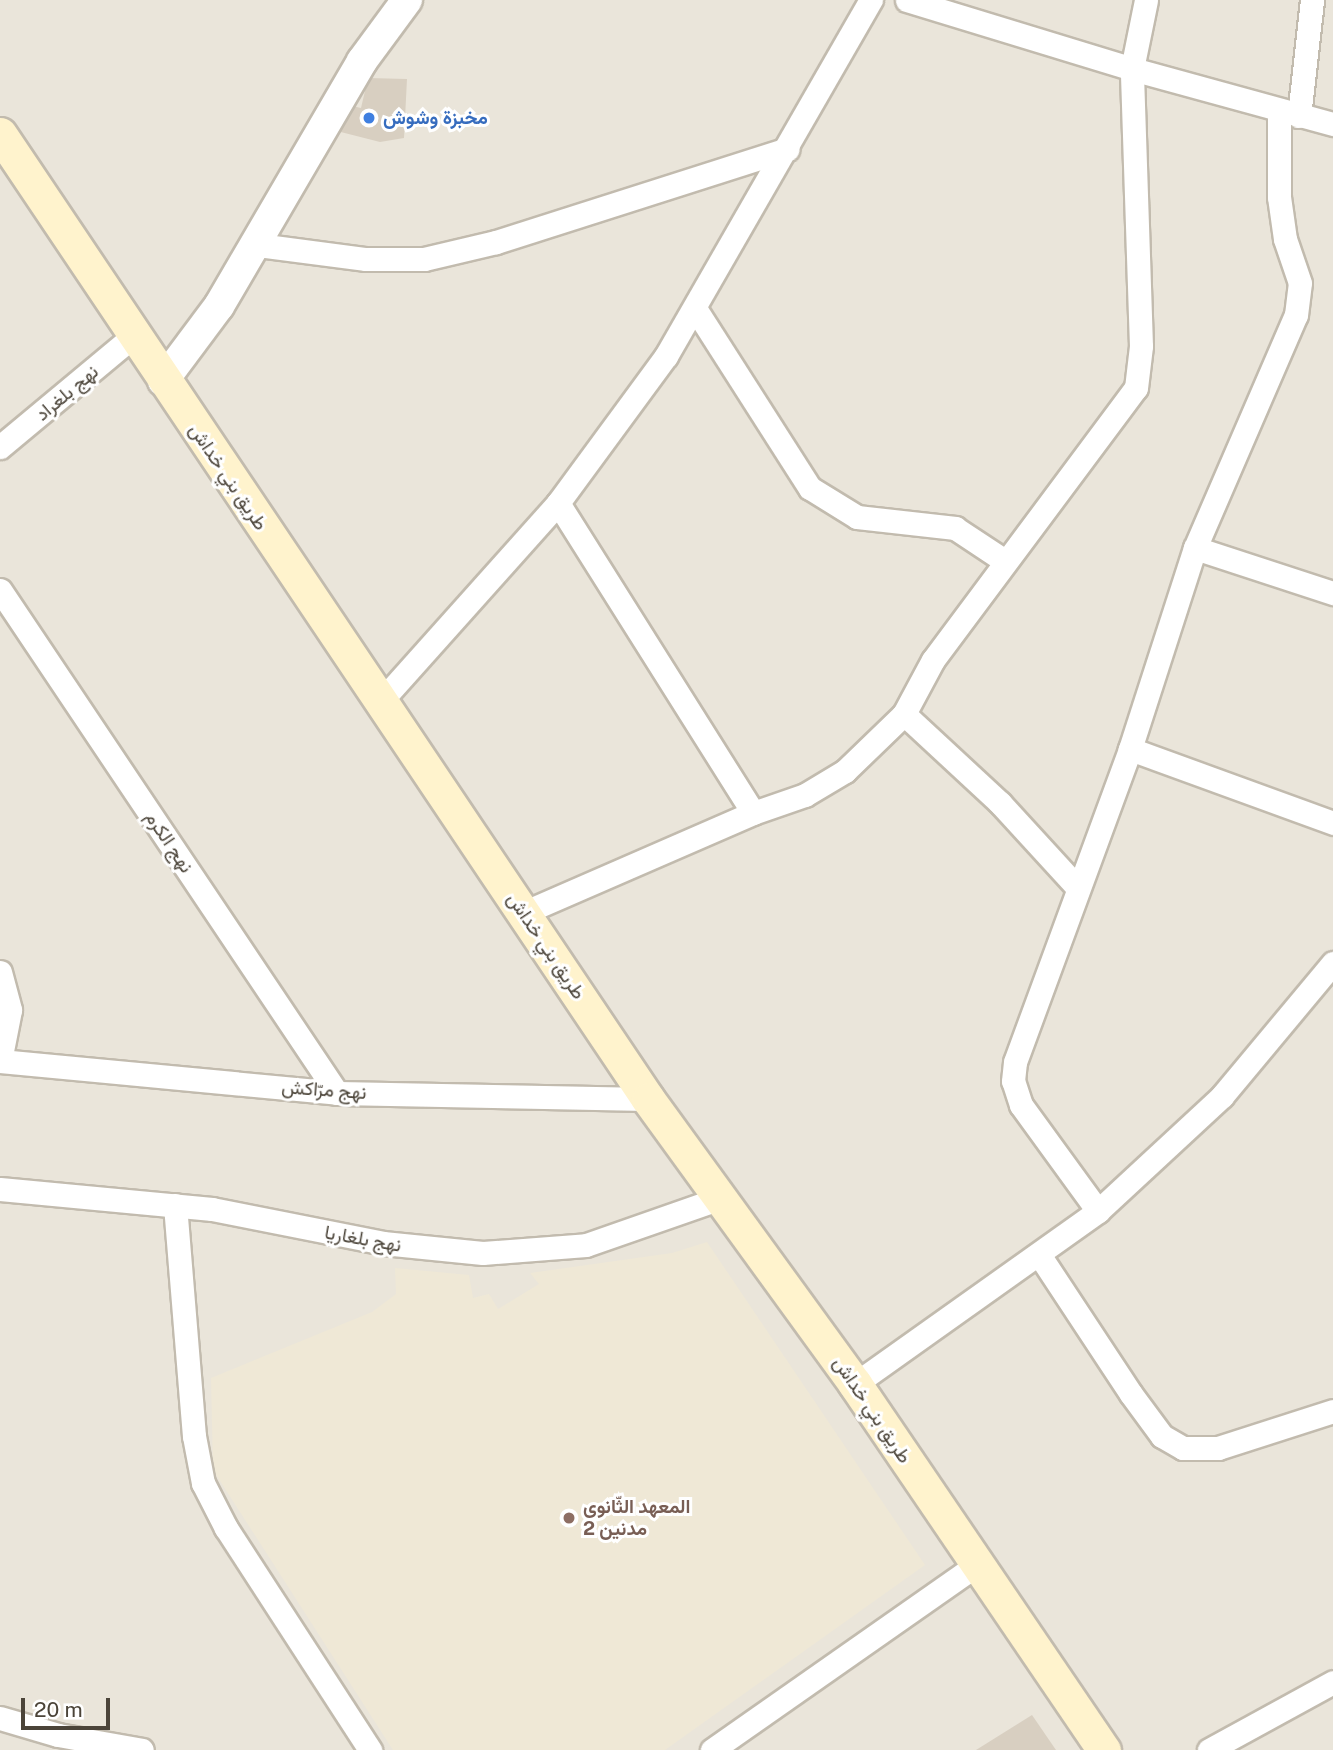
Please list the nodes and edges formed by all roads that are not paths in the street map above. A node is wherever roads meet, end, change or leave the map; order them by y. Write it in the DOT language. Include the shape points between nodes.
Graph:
graph roads {
  1 [pos="407,0"];
  2 [pos="871,0"];
  3 [pos="906,0"];
  4 [pos="1146,0"];
  5 [pos="1312,0"];
  6 [pos="1132,69"];
  7 [pos="1289,114"];
  8 [pos="1333,124"];
  9 [pos="0,134"];
  10 [pos="788,149"];
  11 [pos="258,246"];
  12 [pos="696,310"];
  13 [pos="133,336"];
  14 [pos="163,381"];
  15 [pos="0,447"];
  16 [pos="558,503"];
  17 [pos="1195,548"];
  18 [pos="1005,561"];
  19 [pos="0,590"];
  20 [pos="1333,593"];
  21 [pos="381,701"];
  22 [pos="905,714"];
  23 [pos="1130,748"];
  24 [pos="753,813"];
  25 [pos="1333,823"];
  26 [pos="1077,887"];
  27 [pos="523,913"];
  28 [pos="1333,963"];
  29 [pos="0,972"];
  30 [pos="0,1061"];
  31 [pos="337,1093"];
  32 [pos="648,1099"];
  33 [pos="0,1189"];
  34 [pos="721,1198"];
  35 [pos="175,1205"];
  36 [pos="1098,1211"];
  37 [pos="1040,1256"];
  38 [pos="855,1384"];
  39 [pos="1333,1411"];
  40 [pos="976,1565"];
  41 [pos="1333,1682"];
  42 [pos="0,1718"];
  43 [pos="142,1750"];
  44 [pos="370,1750"];
  45 [pos="712,1750"];
  46 [pos="1104,1750"];
  47 [pos="1209,1750"];
  1 -- 11 [label="street" via="362,61"];
  2 -- 10 [label="street"];
  3 -- 6 [label="street"];
  4 -- 6 [label="street"];
  5 -- 7 [label="street"];
  6 -- 7 [label="street"];
  6 -- 18 [label="street" via="1141,369 1125,403"];
  7 -- 8 [label="street"];
  7 -- 17 [label="street" via="1279,197 1300,301"];
  9 -- 13 [label="main road, طريق بني خداش"];
  10 -- 11 [label="street" via="496,242 424,259 366,259"];
  10 -- 12 [label="street"];
  11 -- 14 [label="street"];
  12 -- 16 [label="street"];
  12 -- 18 [label="street" via="810,488 857,517 955,528"];
  13 -- 14 [label="main road, طريق بني خداش"];
  13 -- 15 [label="street, نهج بلغراد"];
  14 -- 21 [label="main road, طريق بني خداش"];
  16 -- 21 [label="street"];
  16 -- 24 [label="street"];
  17 -- 20 [label="street"];
  17 -- 23 [label="street"];
  18 -- 22 [label="street" via="933,660"];
  19 -- 31 [label="street, نهج الكرم"];
  21 -- 27 [label="main road, طريق بني خداش"];
  22 -- 24 [label="street" via="845,771 805,794"];
  22 -- 26 [label="street" via="1000,803"];
  23 -- 25 [label="street"];
  23 -- 26 [label="street"];
  24 -- 27 [label="street"];
  26 -- 36 [label="street" via="1015,1062 1013,1081 1021,1105"];
  27 -- 32 [label="main road, طريق بني خداش"];
  28 -- 36 [label="street" via="1222,1096"];
  29 -- 30 [label="street" via="9,1010"];
  30 -- 31 [label="street, نهج مرّاكش"];
  31 -- 32 [label="street, نهج مرّاكش"];
  32 -- 34 [label="main road, طريق بني خداش"];
  33 -- 35 [label="street, نهج بلغاريا"];
  34 -- 35 [label="street, نهج بلغاريا" via="586,1245 483,1253 383,1243"];
  34 -- 38 [label="main road, طريق بني خداش"];
  35 -- 44 [label="street" via="202,1483 226,1528"];
  36 -- 37 [label="street"];
  37 -- 38 [label="street"];
  37 -- 39 [label="street" via="1162,1436 1183,1447 1218,1448"];
  38 -- 40 [label="main road, طريق بني خداش"];
  40 -- 45 [label="street"];
  40 -- 46 [label="main road, طريق بني خداش"];
  41 -- 47 [label="street"];
  42 -- 43 [label="street" via="58,1735"];
}
